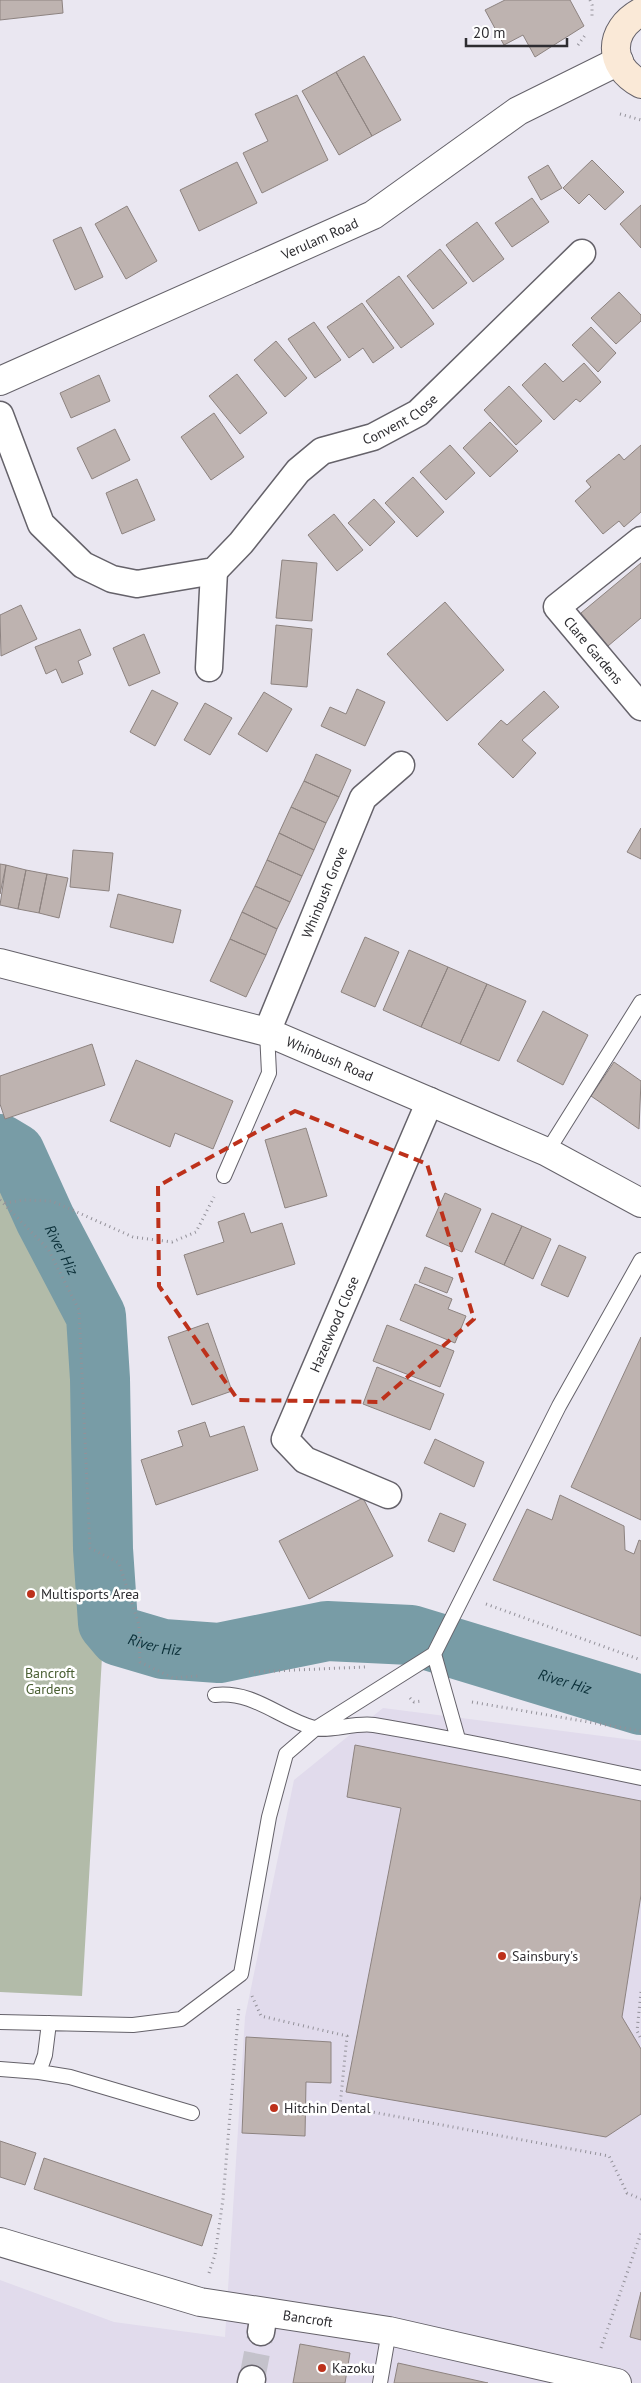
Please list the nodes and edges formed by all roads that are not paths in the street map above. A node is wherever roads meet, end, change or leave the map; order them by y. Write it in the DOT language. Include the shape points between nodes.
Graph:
graph roads {
  1 [pos="630,10"];
  2 [pos="619,61"];
  3 [pos="641,84"];
  4 [pos="582,254"];
  5 [pos="0,381"];
  6 [pos="0,415"];
  7 [pos="641,540"];
  8 [pos="214,571"];
  9 [pos="209,668"];
  10 [pos="641,707"];
  11 [pos="401,765"];
  12 [pos="0,963"];
  13 [pos="641,1002"];
  14 [pos="267,1032"];
  15 [pos="430,1101"];
  16 [pos="547,1152"];
  17 [pos="224,1176"];
  18 [pos="641,1203"];
  19 [pos="641,1260"];
  20 [pos="388,1495"];
  21 [pos="434,1654"];
  22 [pos="215,1695"];
  23 [pos="315,1729"];
  24 [pos="458,1739"];
  25 [pos="641,1778"];
  26 [pos="0,2022"];
  27 [pos="49,2023"];
  28 [pos="0,2068"];
  29 [pos="40,2072"];
  30 [pos="192,2113"];
  31 [pos="0,2242"];
  32 [pos="389,2331"];
  33 [pos="574,2376"];
  34 [pos="380,2383"];
  35 [pos="617,2383"];
  1 -- 2 [label="main road" via="616,41"];
  2 -- 3 [label="main road" via="630,78"];
  2 -- 5 [label="street, Verulam Road" via="518,111 373,215"];
  4 -- 8 [label="street, Convent Close" via="418,413 374,437 322,451 298,470 241,543"];
  6 -- 8 [label="street" via="41,524 83,566 112,579 137,584"];
  7 -- 10 [label="street, Clare Gardens" via="557,607"];
  8 -- 9 [label="street"];
  11 -- 14 [label="street, Whinbush Grove" via="363,798"];
  12 -- 14 [label="street, Whinbush Road"];
  13 -- 16 [label="lane"];
  14 -- 15 [label="street, Whinbush Road"];
  14 -- 17 [label="lane" via="269,1073"];
  15 -- 16 [label="street, Whinbush Road"];
  15 -- 20 [label="street, Hazelwood Close" via="285,1438 305,1460"];
  16 -- 18 [label="street, Whinbush Road"];
  19 -- 21 [label="lane" via="559,1406"];
  21 -- 23 [label="lane"];
  21 -- 24 [label="lane"];
  22 -- 23 [label="lane" via="253,1699"];
  23 -- 24 [label="lane" via="365,1724"];
  23 -- 27 [label="lane" via="286,1754 278,1776 241,1974 180,2019 133,2025"];
  24 -- 25 [label="lane"];
  26 -- 27 [label="lane"];
  27 -- 29 [label="lane"];
  28 -- 29 [label="lane"];
  29 -- 30 [label="lane" via="70,2077"];
  31 -- 32 [label="street, Bancroft" via="262,2322"];
  32 -- 33 [label="street, Bancroft"];
  32 -- 34 [label="lane"];
  33 -- 35 [label="street, Bancroft"];
}
